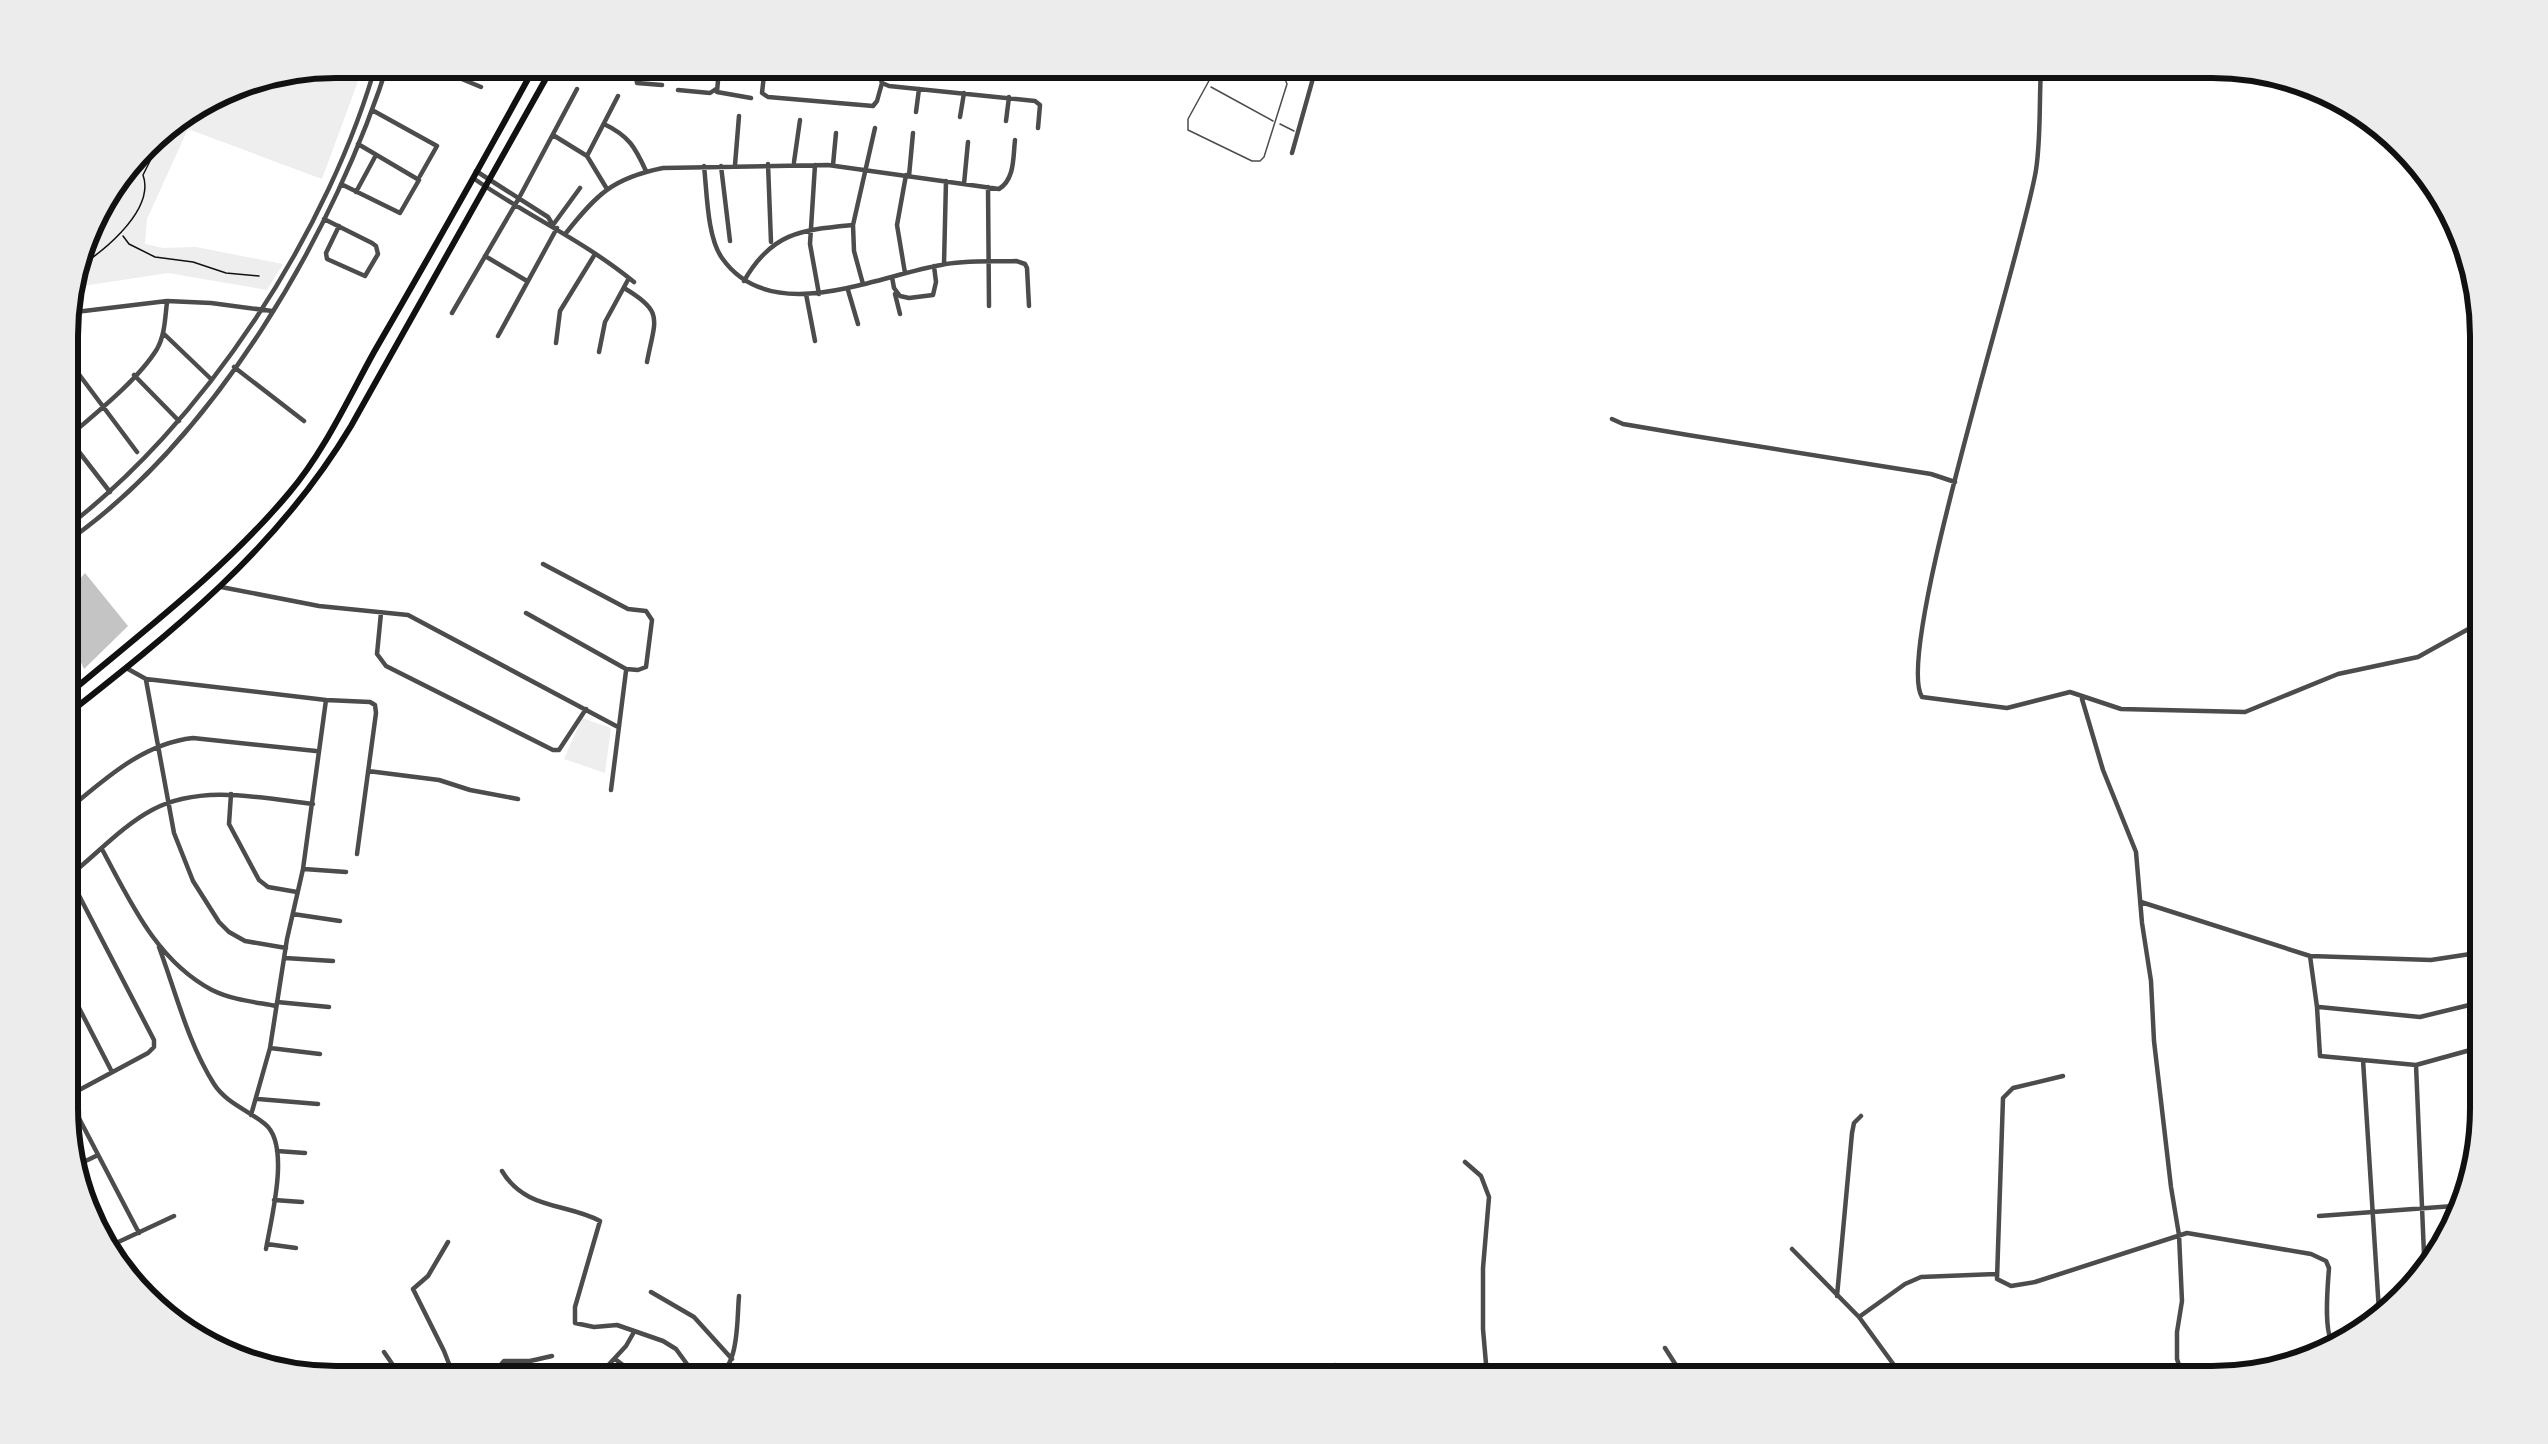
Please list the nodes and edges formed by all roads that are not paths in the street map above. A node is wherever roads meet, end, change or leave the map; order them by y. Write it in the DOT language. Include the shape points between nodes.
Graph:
graph roads {
  1 [pos="370,78"];
  2 [pos="383,78"];
  3 [pos="459,78"];
  4 [pos="528,78"];
  5 [pos="546,78"];
  6 [pos="634,78"];
  7 [pos="717,78"];
  8 [pos="763,78"];
  9 [pos="880,78"];
  10 [pos="1211,78"];
  11 [pos="1283,78"];
  12 [pos="1313,78"];
  13 [pos="2041,78"];
  14 [pos="882,83"];
  15 [pos="662,85"];
  16 [pos="1207,85"];
  17 [pos="481,87"];
  18 [pos="577,89"];
  19 [pos="716,89"];
  20 [pos="919,89"];
  21 [pos="679,90"];
  22 [pos="964,93"];
  23 [pos="618,96"];
  24 [pos="1009,97"];
  25 [pos="751,98"];
  26 [pos="372,110"];
  27 [pos="916,112"];
  28 [pos="739,116"];
  29 [pos="960,117"];
  30 [pos="800,121"];
  31 [pos="1006,121"];
  32 [pos="1275,122"];
  33 [pos="604,124"];
  34 [pos="875,128"];
  35 [pos="1038,128"];
  36 [pos="836,133"];
  37 [pos="913,133"];
  38 [pos="1298,133"];
  39 [pos="553,135"];
  40 [pos="1015,140"];
  41 [pos="968,142"];
  42 [pos="358,144"];
  43 [pos="1292,153"];
  44 [pos="377,154"];
  45 [pos="586,156"];
  46 [pos="768,164"];
  47 [pos="794,164"];
  48 [pos="735,165"];
  49 [pos="814,165"];
  50 [pos="704,166"];
  51 [pos="721,166"];
  52 [pos="833,166"];
  53 [pos="865,170"];
  54 [pos="646,171"];
  55 [pos="474,174"];
  56 [pos="907,176"];
  57 [pos="419,178"];
  58 [pos="946,181"];
  59 [pos="487,183"];
  60 [pos="341,184"];
  61 [pos="964,184"];
  62 [pos="988,187"];
  63 [pos="580,188"];
  64 [pos="607,189"];
  65 [pos="356,191"];
  66 [pos="517,201"];
  67 [pos="324,219"];
  68 [pos="853,225"];
  69 [pos="339,226"];
  70 [pos="555,227"];
  71 [pos="811,229"];
  72 [pos="566,233"];
  73 [pos="730,241"];
  74 [pos="771,245"];
  75 [pos="595,254"];
  76 [pos="485,256"];
  77 [pos="987,262"];
  78 [pos="944,264"];
  79 [pos="934,266"];
  80 [pos="905,273"];
  81 [pos="892,276"];
  82 [pos="744,280"];
  83 [pos="528,281"];
  84 [pos="863,284"];
  85 [pos="624,288"];
  86 [pos="894,288"];
  87 [pos="848,290"];
  88 [pos="806,294"];
  89 [pos="819,294"];
  90 [pos="167,302"];
  91 [pos="989,306"];
  92 [pos="1029,306"];
  93 [pos="260,310"];
  94 [pos="272,311"];
  95 [pos="79,312"];
  96 [pos="452,313"];
  97 [pos="900,314"];
  98 [pos="858,324"];
  99 [pos="163,333"];
  100 [pos="497,336"];
  101 [pos="815,341"];
  102 [pos="556,343"];
  103 [pos="599,352"];
  104 [pos="647,362"];
  105 [pos="234,367"];
  106 [pos="78,373"];
  107 [pos="134,375"];
  108 [pos="211,379"];
  109 [pos="104,407"];
  110 [pos="1612,418"];
  111 [pos="179,421"];
  112 [pos="304,421"];
  113 [pos="78,429"];
  114 [pos="78,451"];
  115 [pos="136,452"];
  116 [pos="1954,482"];
  117 [pos="110,492"];
  118 [pos="78,518"];
  119 [pos="78,534"];
  120 [pos="543,564"];
  121 [pos="221,586"];
  122 [pos="382,613"];
  123 [pos="526,614"];
  124 [pos="2469,628"];
  125 [pos="126,668"];
  126 [pos="626,669"];
  127 [pos="146,680"];
  128 [pos="78,686"];
  129 [pos="2081,695"];
  130 [pos="326,700"];
  131 [pos="78,706"];
  132 [pos="586,709"];
  133 [pos="618,728"];
  134 [pos="159,747"];
  135 [pos="318,752"];
  136 [pos="368,770"];
  137 [pos="611,790"];
  138 [pos="231,794"];
  139 [pos="518,800"];
  140 [pos="78,802"];
  141 [pos="169,804"];
  142 [pos="313,805"];
  143 [pos="102,849"];
  144 [pos="357,854"];
  145 [pos="303,869"];
  146 [pos="78,870"];
  147 [pos="346,872"];
  148 [pos="297,892"];
  149 [pos="78,893"];
  150 [pos="2141,902"];
  151 [pos="292,914"];
  152 [pos="340,921"];
  153 [pos="159,947"];
  154 [pos="286,948"];
  155 [pos="2469,954"];
  156 [pos="2310,956"];
  157 [pos="284,958"];
  158 [pos="333,961"];
  159 [pos="182,968"];
  160 [pos="170,977"];
  161 [pos="277,1004"];
  162 [pos="2469,1005"];
  163 [pos="78,1006"];
  164 [pos="329,1007"];
  165 [pos="2317,1007"];
  166 [pos="270,1048"];
  167 [pos="2469,1049"];
  168 [pos="320,1054"];
  169 [pos="2363,1060"];
  170 [pos="2416,1065"];
  171 [pos="112,1072"];
  172 [pos="2062,1076"];
  173 [pos="78,1091"];
  174 [pos="256,1098"];
  175 [pos="318,1104"];
  176 [pos="251,1115"];
  177 [pos="1861,1116"];
  178 [pos="79,1117"];
  179 [pos="277,1151"];
  180 [pos="305,1154"];
  181 [pos="98,1155"];
  182 [pos="84,1162"];
  183 [pos="1465,1162"];
  184 [pos="502,1171"];
  185 [pos="274,1199"];
  186 [pos="302,1202"];
  187 [pos="2450,1206"];
  188 [pos="2420,1208"];
  189 [pos="2374,1212"];
  190 [pos="174,1216"];
  191 [pos="2319,1216"];
  192 [pos="139,1233"];
  193 [pos="2179,1235"];
  194 [pos="448,1242"];
  195 [pos="116,1243"];
  196 [pos="296,1248"];
  197 [pos="1792,1249"];
  198 [pos="2423,1256"];
  199 [pos="1996,1274"];
  200 [pos="651,1292"];
  201 [pos="739,1296"];
  202 [pos="1837,1297"];
  203 [pos="2379,1305"];
  204 [pos="1859,1317"];
  205 [pos="634,1332"];
  206 [pos="2329,1337"];
  207 [pos="1665,1348"];
  208 [pos="384,1352"];
  209 [pos="552,1356"];
  210 [pos="615,1359"];
  211 [pos="732,1359"];
  212 [pos="1486,1365"];
  213 [pos="1676,1365"];
  214 [pos="1894,1365"];
  215 [pos="2179,1365"];
  216 [pos="394,1366"];
  217 [pos="450,1366"];
  218 [pos="499,1366"];
  219 [pos="609,1366"];
  220 [pos="624,1366"];
  221 [pos="688,1366"];
  222 [pos="730,1366"];
  1 -- 93 [label="street" via="317,212"];
  2 -- 26 [label="street"];
  3 -- 17 [label="street"];
  4 -- 55 [label="main road"];
  5 -- 59 [label="main road"];
  6 -- 15 [label="street"];
  7 -- 19 [label="street"];
  8 -- 14 [label="street" via="764,96 873,106"];
  9 -- 14 [label="street"];
  10 -- 16 [label="lane"];
  11 -- 32 [label="lane"];
  12 -- 38 [label="street"];
  13 -- 116 [label="street" via="2036,168"];
  14 -- 20 [label="street"];
  16 -- 32 [label="lane"];
  16 -- 32 [label="lane" via="1188,130 1260,161"];
  18 -- 39 [label="street"];
  19 -- 21 [label="street"];
  19 -- 25 [label="street"];
  20 -- 22 [label="street"];
  20 -- 27 [label="street"];
  22 -- 24 [label="street"];
  22 -- 29 [label="street"];
  23 -- 33 [label="street"];
  24 -- 31 [label="street"];
  24 -- 35 [label="street" via="1037,103"];
  26 -- 42 [label="street"];
  26 -- 57 [label="street" via="436,146"];
  28 -- 48 [label="street"];
  30 -- 47 [label="street"];
  32 -- 38 [label="lane"];
  33 -- 45 [label="street"];
  33 -- 54 [label="street" via="622,133"];
  34 -- 53 [label="street"];
  36 -- 52 [label="street"];
  37 -- 56 [label="street"];
  38 -- 43 [label="street"];
  39 -- 45 [label="street"];
  39 -- 66 [label="street"];
  40 -- 62 [label="street" via="1008,181"];
  41 -- 61 [label="street"];
  42 -- 44 [label="street"];
  42 -- 60 [label="street"];
  44 -- 57 [label="street"];
  44 -- 65 [label="street"];
  45 -- 64 [label="street"];
  46 -- 47 [label="street"];
  46 -- 48 [label="street"];
  46 -- 74 [label="street"];
  47 -- 49 [label="street"];
  48 -- 51 [label="street"];
  49 -- 52 [label="street"];
  49 -- 71 [label="street"];
  50 -- 51 [label="street"];
  50 -- 54 [label="street"];
  50 -- 82 [label="street" via="714,241"];
  51 -- 73 [label="street"];
  52 -- 53 [label="street"];
  53 -- 56 [label="street"];
  53 -- 68 [label="street"];
  54 -- 64 [label="street"];
  55 -- 59 [label="street"];
  55 -- 128 [label="main road" via="291,492"];
  56 -- 58 [label="street"];
  56 -- 80 [label="street" via="898,225"];
  57 -- 65 [label="street" via="400,213"];
  58 -- 61 [label="street"];
  58 -- 78 [label="street"];
  59 -- 66 [label="street"];
  59 -- 121 [label="main road" via="319,478"];
  60 -- 65 [label="street"];
  60 -- 67 [label="street"];
  61 -- 62 [label="street"];
  62 -- 77 [label="street"];
  63 -- 70 [label="street"];
  64 -- 72 [label="street"];
  66 -- 70 [label="street"];
  66 -- 76 [label="street"];
  67 -- 69 [label="street"];
  67 -- 94 [label="street"];
  68 -- 71 [label="street"];
  68 -- 84 [label="street"];
  69 -- 69 [label="street" via="376,246 365,276 327,259"];
  70 -- 72 [label="street"];
  70 -- 83 [label="street"];
  71 -- 74 [label="street"];
  71 -- 89 [label="street"];
  72 -- 75 [label="street"];
  74 -- 82 [label="street"];
  75 -- 85 [label="street" via="632,280"];
  75 -- 102 [label="street" via="560,310"];
  76 -- 83 [label="street"];
  76 -- 96 [label="street"];
  77 -- 78 [label="street"];
  77 -- 91 [label="street"];
  77 -- 92 [label="street" via="1025,264"];
  78 -- 79 [label="street"];
  79 -- 80 [label="street"];
  79 -- 86 [label="street" via="933,295 909,298"];
  80 -- 81 [label="street"];
  81 -- 84 [label="street"];
  81 -- 86 [label="street"];
  82 -- 88 [label="street"];
  83 -- 100 [label="street"];
  84 -- 87 [label="street"];
  85 -- 103 [label="street"];
  85 -- 104 [label="street" via="652,308"];
  86 -- 97 [label="street"];
  87 -- 89 [label="street"];
  87 -- 98 [label="street"];
  88 -- 89 [label="street"];
  88 -- 101 [label="street"];
  90 -- 93 [label="street"];
  90 -- 95 [label="street"];
  90 -- 99 [label="street"];
  93 -- 94 [label="street"];
  93 -- 108 [label="street"];
  94 -- 105 [label="street"];
  99 -- 107 [label="street"];
  99 -- 108 [label="street"];
  105 -- 112 [label="street"];
  105 -- 119 [label="street" via="156,464"];
  106 -- 109 [label="street"];
  107 -- 109 [label="street"];
  107 -- 111 [label="street"];
  108 -- 111 [label="street"];
  109 -- 113 [label="street"];
  109 -- 115 [label="street"];
  110 -- 116 [label="street"];
  111 -- 117 [label="street"];
  114 -- 117 [label="street"];
  116 -- 129 [label="street" via="1916,688 1930,699 2007,708"];
  117 -- 118 [label="street"];
  120 -- 126 [label="street" via="650,615 646,667"];
  121 -- 122 [label="street"];
  121 -- 125 [label="main road"];
  122 -- 132 [label="street" via="415,618"];
  122 -- 132 [label="street" via="378,660 553,750"];
  123 -- 126 [label="street"];
  124 -- 129 [label="street" via="2418,657 2338,674 2245,712 2121,709"];
  125 -- 127 [label="street"];
  125 -- 131 [label="main road"];
  126 -- 133 [label="street"];
  127 -- 130 [label="street"];
  127 -- 134 [label="street"];
  129 -- 150 [label="street" via="2136,852"];
  130 -- 135 [label="street"];
  130 -- 136 [label="street" via="375,705"];
  132 -- 133 [label="street"];
  133 -- 137 [label="street"];
  134 -- 135 [label="street" via="193,738"];
  134 -- 140 [label="street"];
  134 -- 141 [label="street"];
  135 -- 142 [label="street"];
  136 -- 139 [label="street"];
  136 -- 144 [label="street"];
  138 -- 141 [label="street"];
  138 -- 142 [label="street"];
  138 -- 148 [label="street" via="229,824 259,880"];
  141 -- 143 [label="street"];
  141 -- 154 [label="street" via="178,846 219,922 238,938"];
  142 -- 145 [label="street"];
  143 -- 146 [label="street"];
  143 -- 153 [label="street"];
  145 -- 147 [label="street"];
  145 -- 148 [label="street"];
  148 -- 151 [label="street"];
  149 -- 171 [label="street" via="154,1040 148,1053"];
  150 -- 156 [label="street"];
  150 -- 193 [label="street"];
  151 -- 152 [label="street"];
  151 -- 154 [label="street"];
  153 -- 159 [label="street"];
  153 -- 160 [label="street"];
  154 -- 157 [label="street"];
  155 -- 156 [label="street"];
  156 -- 165 [label="street"];
  157 -- 158 [label="street"];
  157 -- 161 [label="street"];
  159 -- 160 [label="street"];
  159 -- 161 [label="street" via="214,991"];
  160 -- 176 [label="street" via="218,1091"];
  161 -- 164 [label="street"];
  161 -- 166 [label="street"];
  162 -- 165 [label="street" via="2420,1017"];
  163 -- 171 [label="street"];
  165 -- 169 [label="street" via="2320,1056"];
  166 -- 168 [label="street"];
  166 -- 174 [label="street"];
  167 -- 170 [label="street"];
  169 -- 170 [label="street"];
  169 -- 189 [label="street"];
  170 -- 188 [label="street"];
  171 -- 173 [label="street"];
  172 -- 199 [label="street" via="2003,1098"];
  174 -- 175 [label="street"];
  174 -- 176 [label="street"];
  176 -- 179 [label="street" via="268,1126"];
  177 -- 202 [label="street" via="1852,1133"];
  178 -- 181 [label="street"];
  179 -- 180 [label="street"];
  179 -- 185 [label="street"];
  181 -- 182 [label="street"];
  181 -- 192 [label="street"];
  183 -- 212 [label="street" via="1489,1197"];
  184 -- 205 [label="street" via="529,1196 600,1220 574,1323"];
  185 -- 186 [label="street"];
  185 -- 196 [label="street" via="266,1246"];
  187 -- 188 [label="street"];
  188 -- 189 [label="street"];
  188 -- 198 [label="street"];
  189 -- 191 [label="street"];
  189 -- 203 [label="street"];
  190 -- 192 [label="street"];
  192 -- 195 [label="street"];
  193 -- 199 [label="street" via="2035,1282 2002,1284"];
  193 -- 206 [label="street" via="2320,1257 2329,1268"];
  193 -- 215 [label="street"];
  194 -- 217 [label="street" via="413,1289"];
  197 -- 202 [label="street"];
  199 -- 204 [label="street" via="1921,1277"];
  200 -- 211 [label="street" via="694,1317"];
  201 -- 211 [label="street"];
  202 -- 204 [label="street"];
  204 -- 214 [label="street"];
  205 -- 210 [label="street"];
  205 -- 221 [label="street" via="676,1349"];
  207 -- 213 [label="street"];
  208 -- 216 [label="street"];
  209 -- 218 [label="street"];
  210 -- 219 [label="street"];
  210 -- 220 [label="street"];
  211 -- 222 [label="street"];
}
